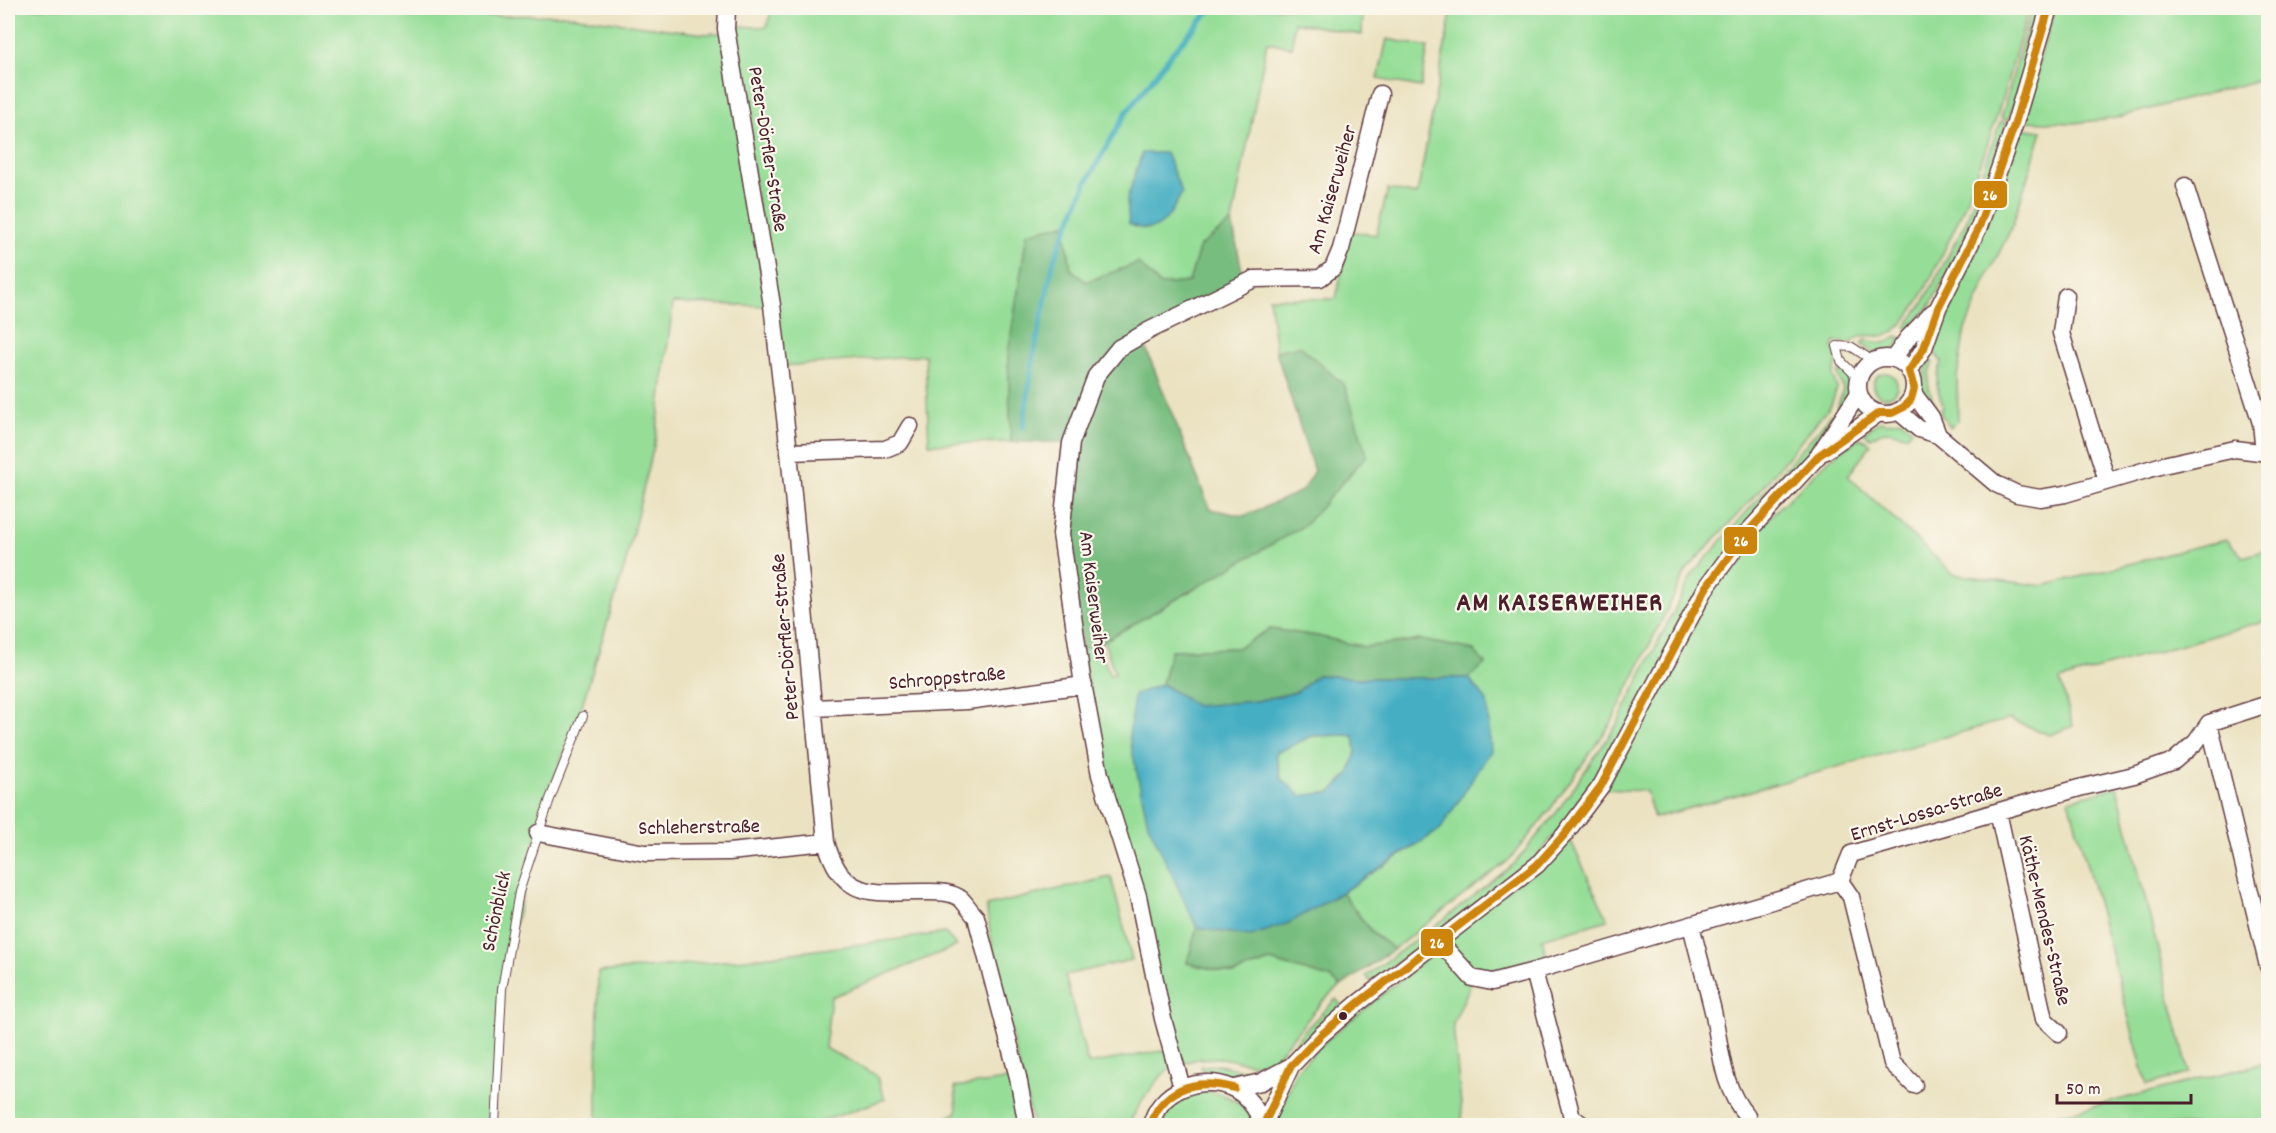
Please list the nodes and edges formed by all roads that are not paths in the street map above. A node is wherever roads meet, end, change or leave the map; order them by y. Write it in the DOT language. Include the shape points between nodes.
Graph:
graph roads {
  1 [pos="727,8"];
  2 [pos="2049,8"];
  3 [pos="1380,94"];
  4 [pos="2185,186"];
  5 [pos="2066,296"];
  6 [pos="1938,308"];
  7 [pos="1893,359"];
  8 [pos="1873,361"];
  9 [pos="1909,371"];
  10 [pos="1859,386"];
  11 [pos="1913,393"];
  12 [pos="1898,411"];
  13 [pos="1879,413"];
  14 [pos="910,426"];
  15 [pos="1938,435"];
  16 [pos="789,452"];
  17 [pos="2266,453"];
  18 [pos="1818,456"];
  19 [pos="2107,481"];
  20 [pos="1084,685"];
  21 [pos="2268,704"];
  22 [pos="814,708"];
  23 [pos="583,716"];
  24 [pos="2209,723"];
  25 [pos="1998,812"];
  26 [pos="538,833"];
  27 [pos="826,842"];
  28 [pos="1840,881"];
  29 [pos="1691,925"];
  30 [pos="1438,940"];
  31 [pos="2268,966"];
  32 [pos="1534,971"];
  33 [pos="2059,1033"];
  34 [pos="1291,1066"];
  35 [pos="1914,1085"];
  36 [pos="1182,1088"];
  37 [pos="1234,1088"];
  38 [pos="1747,1116"];
  39 [pos="1150,1124"];
  40 [pos="495,1125"];
  41 [pos="1027,1125"];
  42 [pos="1264,1125"];
  43 [pos="1584,1125"];
  1 -- 16 [label="street, Peter-Dörfler-Straße" via="726,29 772,305"];
  2 -- 6 [label="street" via="2015,123 1978,227"];
  3 -- 20 [label="street, Am Kaiserweiher" via="1333,268 1320,278 1254,279 1119,348 1096,376 1071,442 1061,534"];
  4 -- 17 [label="street" via="2261,423"];
  5 -- 19 [label="street" via="2061,333"];
  6 -- 7 [label="street"];
  6 -- 9 [label="street" via="1924,348"];
  7 -- 8 [label="street"];
  7 -- 9 [label="street"];
  8 -- 10 [label="street"];
  8 -- 10 [label="lane" via="1852,347 1837,346 1841,361"];
  9 -- 11 [label="street"];
  10 -- 13 [label="street" via="1865,404"];
  10 -- 18 [label="street"];
  11 -- 12 [label="street"];
  11 -- 15 [label="street" via="1931,417"];
  12 -- 13 [label="street"];
  12 -- 15 [label="street" via="1919,429"];
  13 -- 18 [label="street"];
  14 -- 16 [label="street" via="900,443 885,449"];
  15 -- 19 [label="street" via="1996,484 2017,494 2040,498"];
  16 -- 22 [label="street, Peter-Dörfler-Straße"];
  17 -- 19 [label="street" via="2235,449"];
  18 -- 30 [label="street" via="1744,536 1706,588 1601,786 1565,834 1537,865"];
  20 -- 22 [label="street, Schroppstraße" via="967,701"];
  20 -- 36 [label="street, Am Kaiserweiher" via="1100,775 1138,896 1163,1019"];
  21 -- 24 [label="street"];
  22 -- 27 [label="street, Peter-Dörfler-Straße"];
  23 -- 26 [label="lane, Schönblick"];
  24 -- 25 [label="street, Ernst-Lossa-Straße" via="2196,742 2174,761"];
  24 -- 31 [label="street"];
  25 -- 28 [label="street, Ernst-Lossa-Straße" via="1851,854"];
  25 -- 33 [label="street, Käthe-Mendes-Straße" via="2044,1019"];
  26 -- 27 [label="street, Schleherstraße" via="645,853 729,852"];
  26 -- 40 [label="lane, Schönblick" via="519,892 502,989"];
  27 -- 41 [label="street, Peter-Dörfler-Straße" via="831,861 846,882 867,892 944,892 961,899 976,917"];
  28 -- 29 [label="street"];
  28 -- 35 [label="street" via="1851,897 1892,1063"];
  29 -- 32 [label="street"];
  29 -- 38 [label="street" via="1724,1073 1738,1106"];
  30 -- 32 [label="street" via="1472,978 1492,981"];
  30 -- 34 [label="street" via="1357,1004"];
  32 -- 43 [label="street" via="1572,1117"];
  34 -- 37 [label="street" via="1261,1082"];
  34 -- 42 [label="street"];
  36 -- 37 [label="street" via="1217,1083"];
  36 -- 39 [label="street" via="1158,1108"];
  37 -- 42 [label="street" via="1252,1102"];
}
